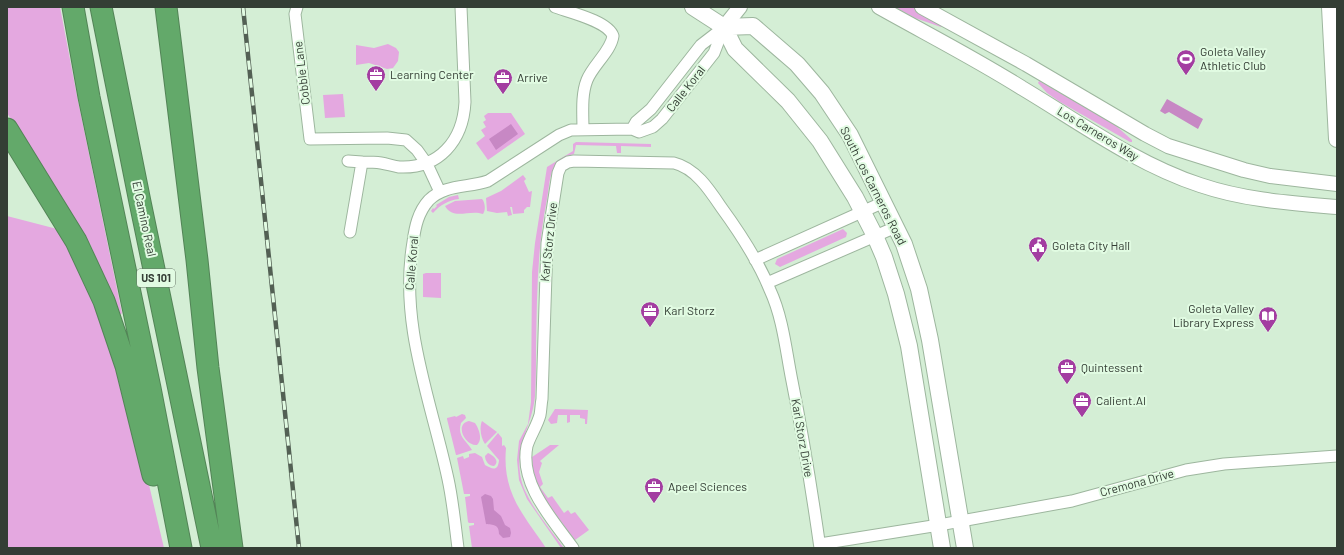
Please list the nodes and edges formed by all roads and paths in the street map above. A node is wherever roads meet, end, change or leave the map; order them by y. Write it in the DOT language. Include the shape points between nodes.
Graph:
graph roads {
  1 [pos="73,7"];
  2 [pos="101,7"];
  3 [pos="166,7"];
  4 [pos="297,7"];
  5 [pos="461,7"];
  6 [pos="555,7"];
  7 [pos="693,7"];
  8 [pos="740,7"];
  9 [pos="879,7"];
  10 [pos="922,7"];
  11 [pos="1330,7"];
  12 [pos="724,27"];
  13 [pos="1026,64"];
  14 [pos="1015,83"];
  15 [pos="7,129"];
  16 [pos="632,129"];
  17 [pos="583,130"];
  18 [pos="1337,139"];
  19 [pos="348,161"];
  20 [pos="362,162"];
  21 [pos="427,164"];
  22 [pos="1337,184"];
  23 [pos="440,192"];
  24 [pos="884,202"];
  25 [pos="1337,207"];
  26 [pos="863,212"];
  27 [pos="896,227"];
  28 [pos="350,232"];
  29 [pos="875,236"];
  30 [pos="755,260"];
  31 [pos="767,283"];
  32 [pos="1337,456"];
  33 [pos="960,521"];
  34 [pos="938,525"];
  35 [pos="820,546"];
  36 [pos="170,548"];
  37 [pos="181,548"];
  38 [pos="212,548"];
  39 [pos="232,548"];
  40 [pos="458,548"];
  41 [pos="573,548"];
  42 [pos="942,548"];
  43 [pos="964,548"];
  1 -- 37 [label="highway, US 101"];
  2 -- 38 [label="highway, El Camino Real / US 101"];
  3 -- 39 [label="highway" via="208,368"];
  4 -- 21 [label="street, Cobble Lane" via="310,139 397,138 406,140"];
  5 -- 21 [label="street" via="464,115 452,143"];
  6 -- 17 [label="street" via="601,24 609,28 612,34 611,45 590,74 586,84"];
  7 -- 12 [label="main road"];
  8 -- 12 [label="street, Calle Koral"];
  9 -- 14 [label="street, Los Carneros Way"];
  10 -- 13 [label="street, Los Carneros Way"];
  11 -- 18 [label="main road"];
  12 -- 16 [label="street, Calle Koral" via="701,45"];
  12 -- 16 [label="street, Calle Koral" via="714,53 662,119 653,127 639,132"];
  12 -- 24 [label="main road, South Los Carneros Road" via="754,26 797,64 822,93 850,135"];
  12 -- 26 [label="main road, South Los Carneros Road" via="735,49 788,101 820,141"];
  13 -- 14 [label="street"];
  13 -- 22 [label="street, Los Carneros Way" via="1168,146 1270,176"];
  14 -- 25 [label="street, Los Carneros Way" via="1134,156 1199,185 1278,203"];
  15 -- 36 [label="highway" via="76,241 104,301 126,366"];
  16 -- 17 [label="street, Calle Koral"];
  17 -- 23 [label="street, Calle Koral" via="571,130 554,137 488,181"];
  19 -- 20 [label="street"];
  20 -- 21 [label="street" via="398,167"];
  20 -- 28 [label="street"];
  21 -- 23 [label="street"];
  23 -- 40 [label="street, Calle Koral" via="424,205 417,220 409,294 419,366 449,481"];
  24 -- 26 [label="street"];
  24 -- 27 [label="main road, South Los Carneros Road"];
  26 -- 29 [label="main road, South Los Carneros Road"];
  26 -- 30 [label="street"];
  27 -- 29 [label="street"];
  27 -- 33 [label="main road, South Los Carneros Road" via="919,289"];
  29 -- 31 [label="street"];
  29 -- 34 [label="main road, South Los Carneros Road" via="896,294 909,346"];
  30 -- 31 [label="street, Karl Storz Drive"];
  30 -- 41 [label="street, Karl Storz Drive" via="745,240 709,190 682,165 574,161 561,166 554,191 546,250 542,399 540,415 526,458 528,475 536,496"];
  31 -- 35 [label="street, Karl Storz Drive" via="782,326"];
  32 -- 33 [label="street, Cremona Drive" via="1224,464 1186,470 1072,501"];
  33 -- 34 [label="street, Cremona Drive"];
  33 -- 43 [label="main road, South Los Carneros Road"];
  34 -- 35 [label="street, Cremona Drive"];
  34 -- 42 [label="main road, South Los Carneros Road"];
}
